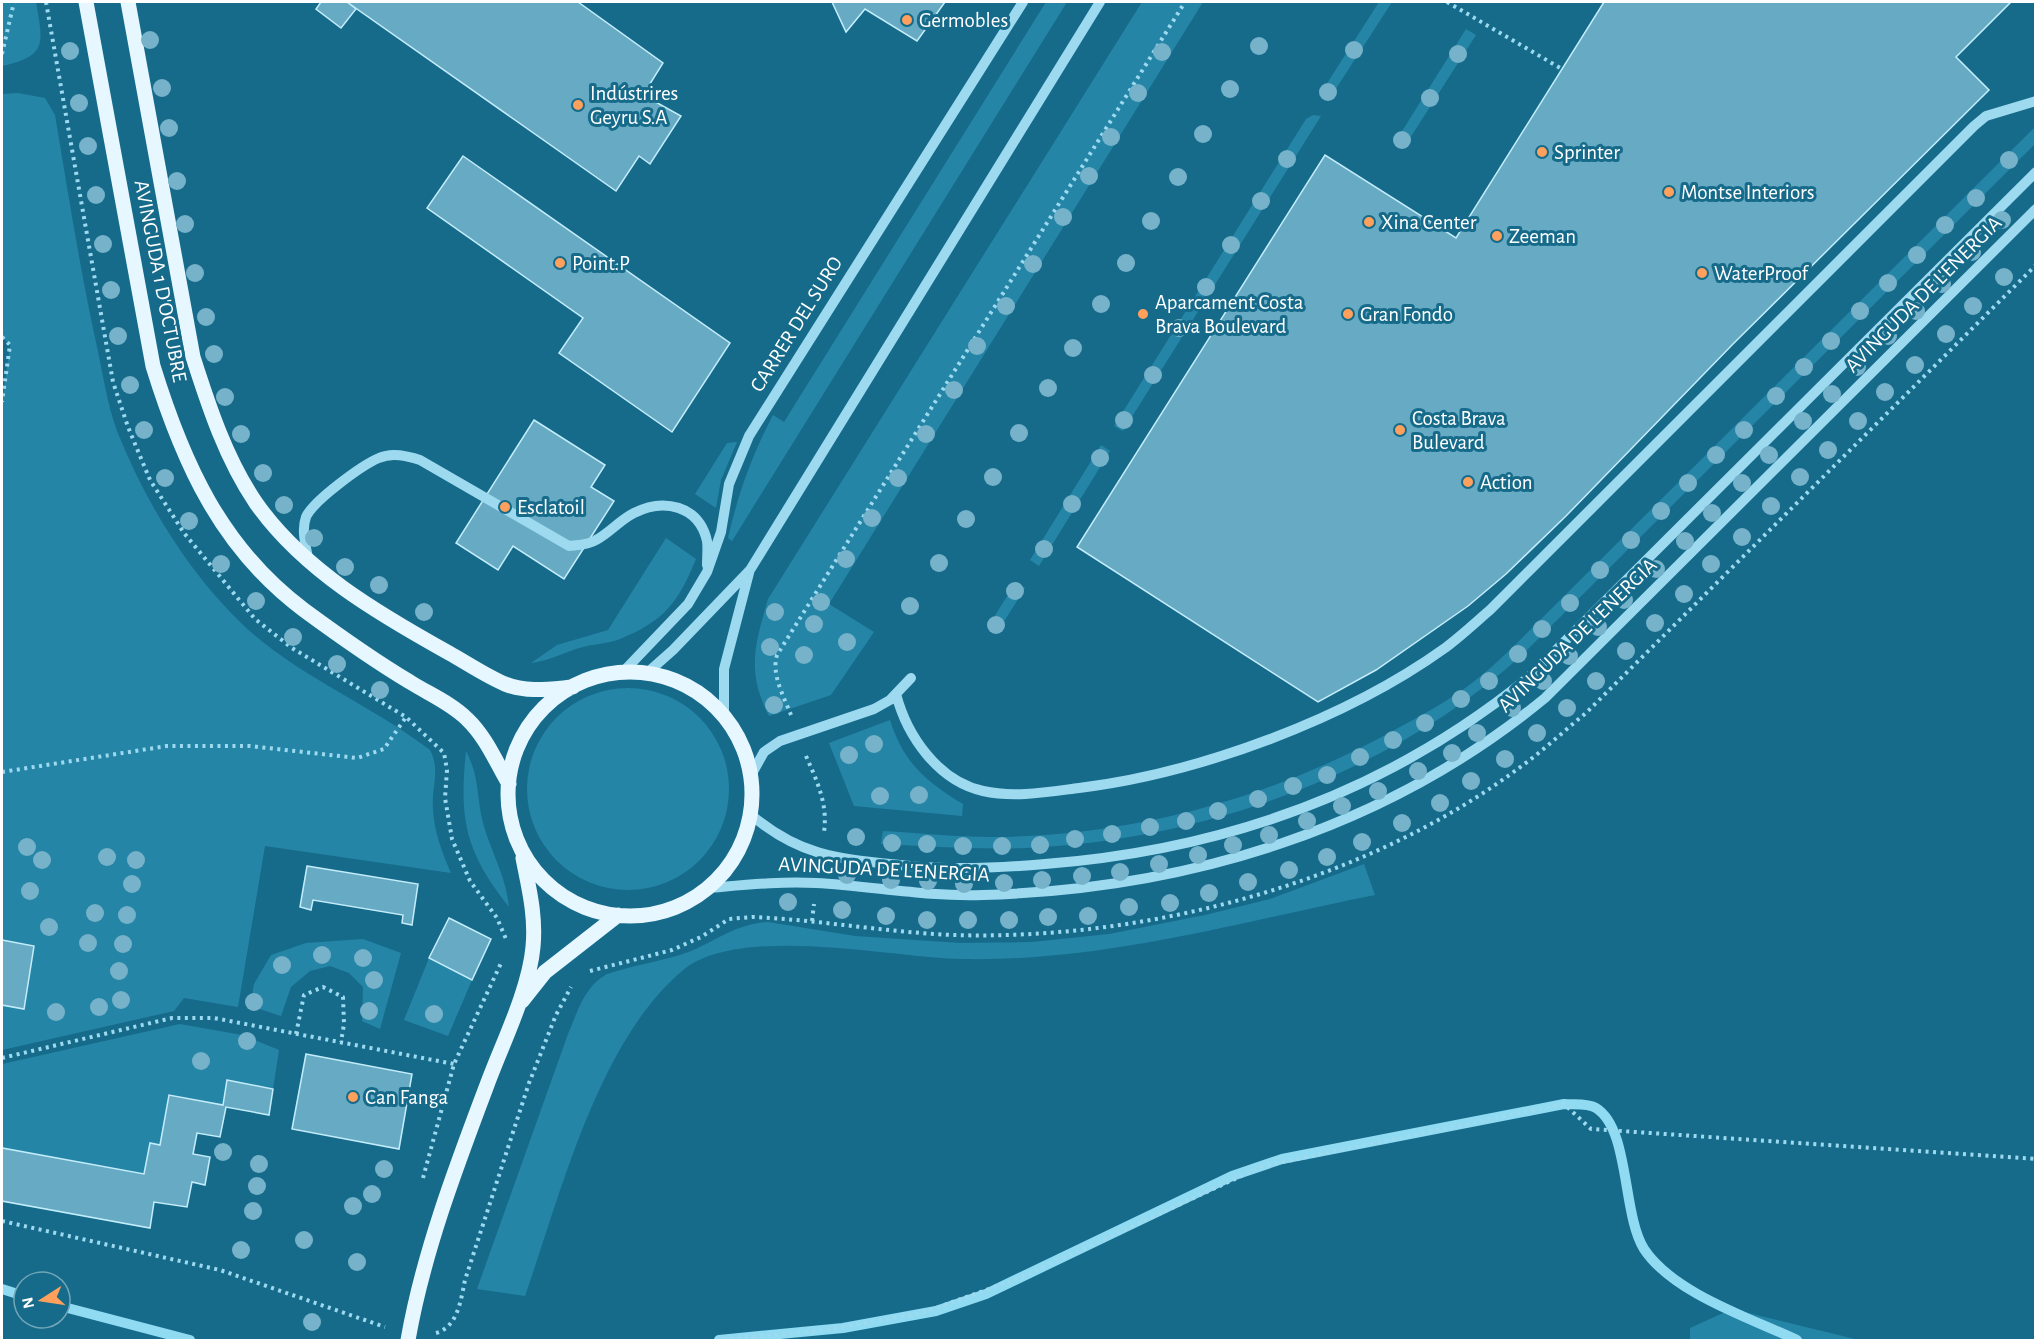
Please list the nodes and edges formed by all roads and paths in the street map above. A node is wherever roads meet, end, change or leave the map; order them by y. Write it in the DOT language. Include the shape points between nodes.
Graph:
graph roads {
  1 [pos="14,2"];
  2 [pos="86,2"];
  3 [pos="128,2"];
  4 [pos="1023,2"];
  5 [pos="1100,2"];
  6 [pos="1185,2"];
  7 [pos="1447,2"];
  8 [pos="2,54"];
  9 [pos="1562,69"];
  10 [pos="2036,101"];
  11 [pos="2036,172"];
  12 [pos="2036,209"];
  13 [pos="2,337"];
  14 [pos="2,402"];
  15 [pos="308,559"];
  16 [pos="750,570"];
  17 [pos="707,572"];
  18 [pos="623,672"];
  19 [pos="647,674"];
  20 [pos="911,678"];
  21 [pos="573,687"];
  22 [pos="896,694"];
  23 [pos="724,716"];
  24 [pos="406,717"];
  25 [pos="798,735"];
  26 [pos="2,772"];
  27 [pos="750,777"];
  28 [pos="509,784"];
  29 [pos="750,814"];
  30 [pos="520,846"];
  31 [pos="708,888"];
  32 [pos="618,915"];
  33 [pos="497,918"];
  34 [pos="506,948"];
  35 [pos="503,957"];
  36 [pos="516,1008"];
  37 [pos="296,1034"];
  38 [pos="341,1042"];
  39 [pos="2,1058"];
  40 [pos="454,1064"];
  41 [pos="2036,1159"];
  42 [pos="420,1189"];
  43 [pos="2,1221"];
  44 [pos="386,1316"];
  45 [pos="383,1327"];
  46 [pos="408,1338"];
  47 [pos="715,1341"];
  1 -- 8 [label="path"];
  2 -- 28 [label="main road, AVINGUDA 1 D'OCTUBRE" via="153,366 170,422 194,477 222,527 260,572 355,646 467,718 487,743"];
  3 -- 15 [label="main road, AVINGUDA 1 D'OCTUBRE" via="193,357 208,407 256,503"];
  4 -- 17 [label="street, CARRER DEL SURO" via="749,436 729,484 722,532"];
  5 -- 16 [label="street"];
  6 -- 25 [label="path" via="777,655 776,674"];
  7 -- 9 [label="path"];
  10 -- 22 [label="street" via="1986,117 1974,126 1491,609 1447,647 1374,692 1211,759 1102,786 1011,794 983,791 965,784 928,758 908,729"];
  11 -- 29 [label="street, AVINGUDA DE L'ENERGIA" via="1528,678 1447,738 1407,761 1348,790 1252,826 1144,853 1063,863 981,869 854,861 821,855 775,835"];
  12 -- 31 [label="street, AVINGUDA DE L'ENERGIA" via="1545,698 1497,736 1419,784 1358,814 1261,851 1168,874 1088,887 982,895 925,894 816,883"];
  13 -- 14 [label="path" via="10,345"];
  15 -- 17 [label="street" via="303,532 306,516 316,504 380,457 402,455 420,460 569,546 594,542 632,513 652,505 686,509 707,541"];
  15 -- 21 [label="main road, AVINGUDA 1 D'OCTUBRE" via="395,624 505,684 535,691"];
  16 -- 19 [label="street"];
  16 -- 23 [label="street" via="724,669"];
  17 -- 18 [label="street, CARRER DEL SURO" via="688,604"];
  18 -- 19 [label="main road"];
  18 -- 21 [label="main road"];
  19 -- 23 [label="main road" via="690,688"];
  20 -- 22 [label="street"];
  21 -- 28 [label="main road" via="545,707 524,735"];
  22 -- 25 [label="street" via="874,709"];
  23 -- 27 [label="main road" via="739,739"];
  24 -- 26 [label="path" via="384,749 357,758 250,746 167,746"];
  25 -- 27 [label="street" via="764,752"];
  27 -- 29 [label="main road"];
  28 -- 30 [label="main road" via="511,816"];
  29 -- 31 [label="main road" via="736,855"];
  30 -- 32 [label="main road" via="537,872 560,894 594,910"];
  30 -- 36 [label="main road" via="535,913 533,950"];
  31 -- 32 [label="main road" via="666,911"];
  32 -- 36 [label="main road" via="545,972"];
  33 -- 34 [label="path"];
  35 -- 40 [label="path"];
  36 -- 46 [label="main road" via="433,1241"];
  37 -- 38 [label="path"];
  37 -- 38 [label="path" via="304,995 323,987 343,997"];
  37 -- 39 [label="path" via="214,1018 172,1018"];
  38 -- 40 [label="path"];
  40 -- 42 [label="path"];
  41 -- 47 [label="path" via="1591,1129 1564,1104 1263,1166 1022,1276 922,1313 811,1332"];
  43 -- 45 [label="path" via="220,1270"];
  44 -- 45 [label="path"];
  45 -- 46 [label="path"];
}
